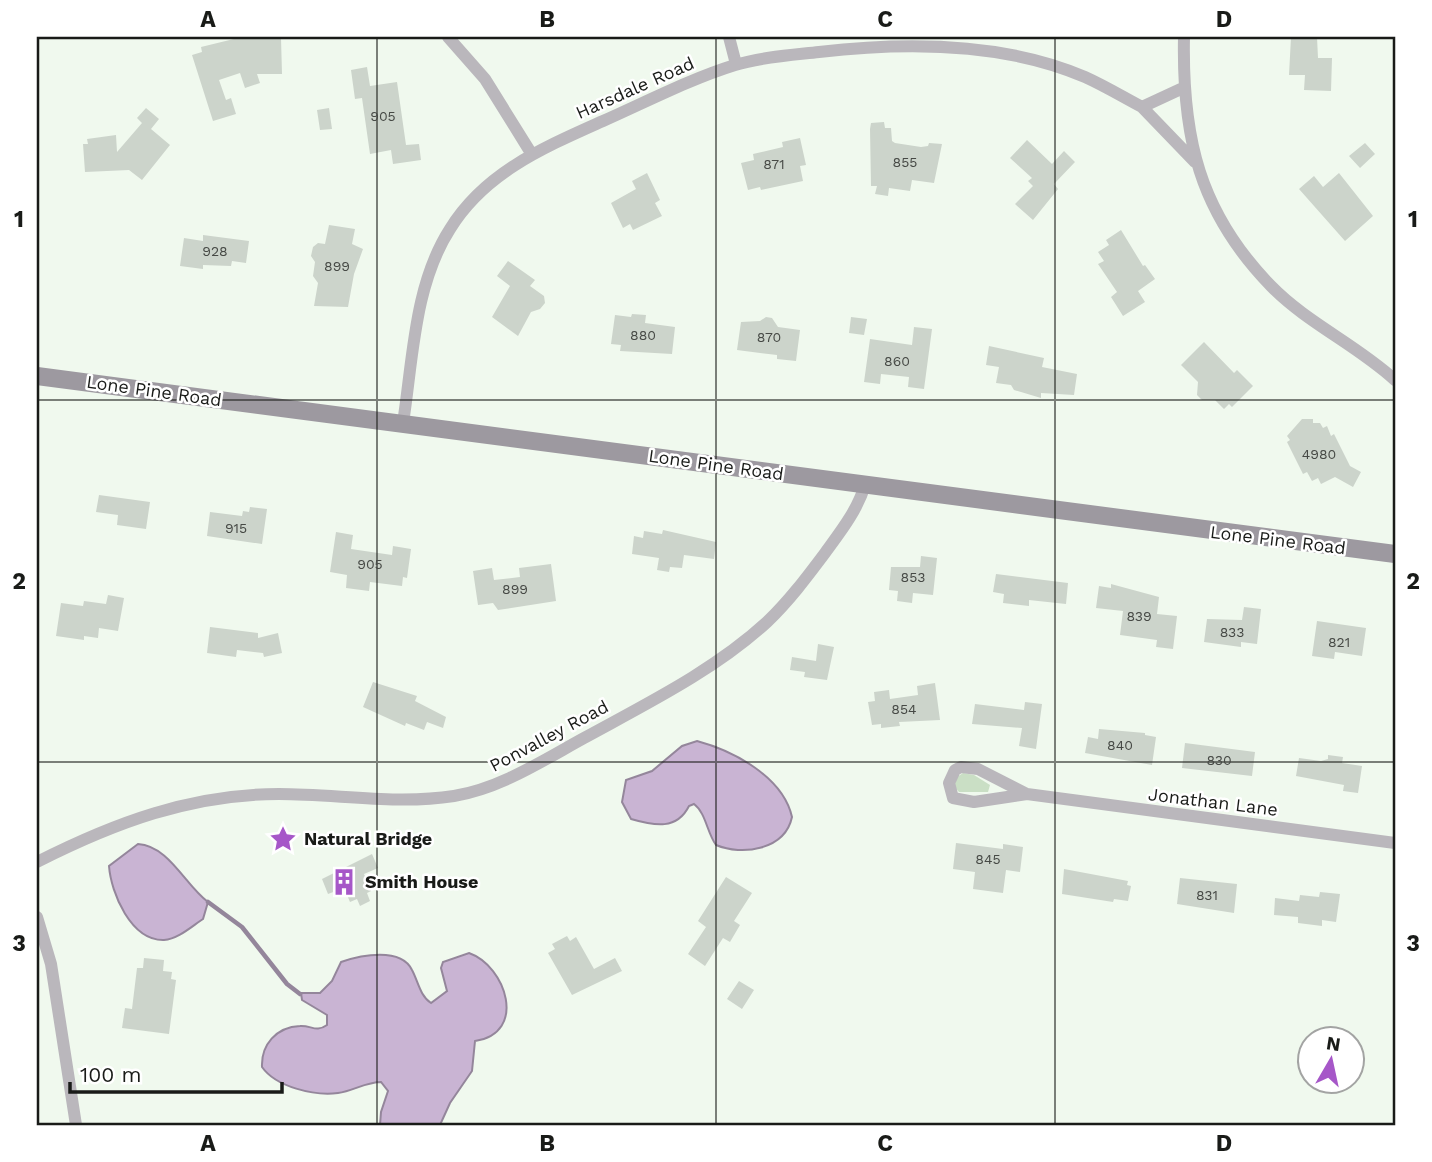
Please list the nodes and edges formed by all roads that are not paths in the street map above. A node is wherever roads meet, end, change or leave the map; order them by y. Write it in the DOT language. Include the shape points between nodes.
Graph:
graph roads {
  1 [pos="447,37"];
  2 [pos="729,37"];
  3 [pos="1184,37"];
  4 [pos="736,64"];
  5 [pos="1183,88"];
  6 [pos="1142,107"];
  7 [pos="531,153"];
  8 [pos="1195,162"];
  9 [pos="37,376"];
  10 [pos="1395,380"];
  11 [pos="403,423"];
  12 [pos="865,485"];
  13 [pos="1395,554"];
  14 [pos="1027,794"];
  15 [pos="1395,843"];
  16 [pos="37,862"];
  17 [pos="37,917"];
  18 [pos="76,1125"];
  1 -- 7 [label="street" via="485,79"];
  2 -- 4 [label="street"];
  3 -- 5 [label="street"];
  4 -- 6 [label="street, Harsdale Road" via="874,46 958,49 1031,60 1085,77"];
  4 -- 7 [label="street, Harsdale Road"];
  5 -- 6 [label="street"];
  5 -- 8 [label="street"];
  6 -- 8 [label="street, Harsdale Road"];
  7 -- 11 [label="street, Harsdale Road" via="492,181 469,205 450,228 435,259 422,303"];
  8 -- 10 [label="street" via="1203,188 1272,287"];
  9 -- 11 [label="street, Lone Pine Road"];
  11 -- 12 [label="street, Lone Pine Road"];
  12 -- 13 [label="street, Lone Pine Road"];
  12 -- 16 [label="street, Ponvalley Road" via="852,515 810,573 744,641 625,715 494,785 428,798 278,794 214,799 134,818"];
  14 -- 14 [label="street, Jonathan Lane" via="970,767 955,770 949,783 953,798 965,803"];
  14 -- 15 [label="street, Jonathan Lane"];
  17 -- 18 [label="street" via="51,964"];
}
